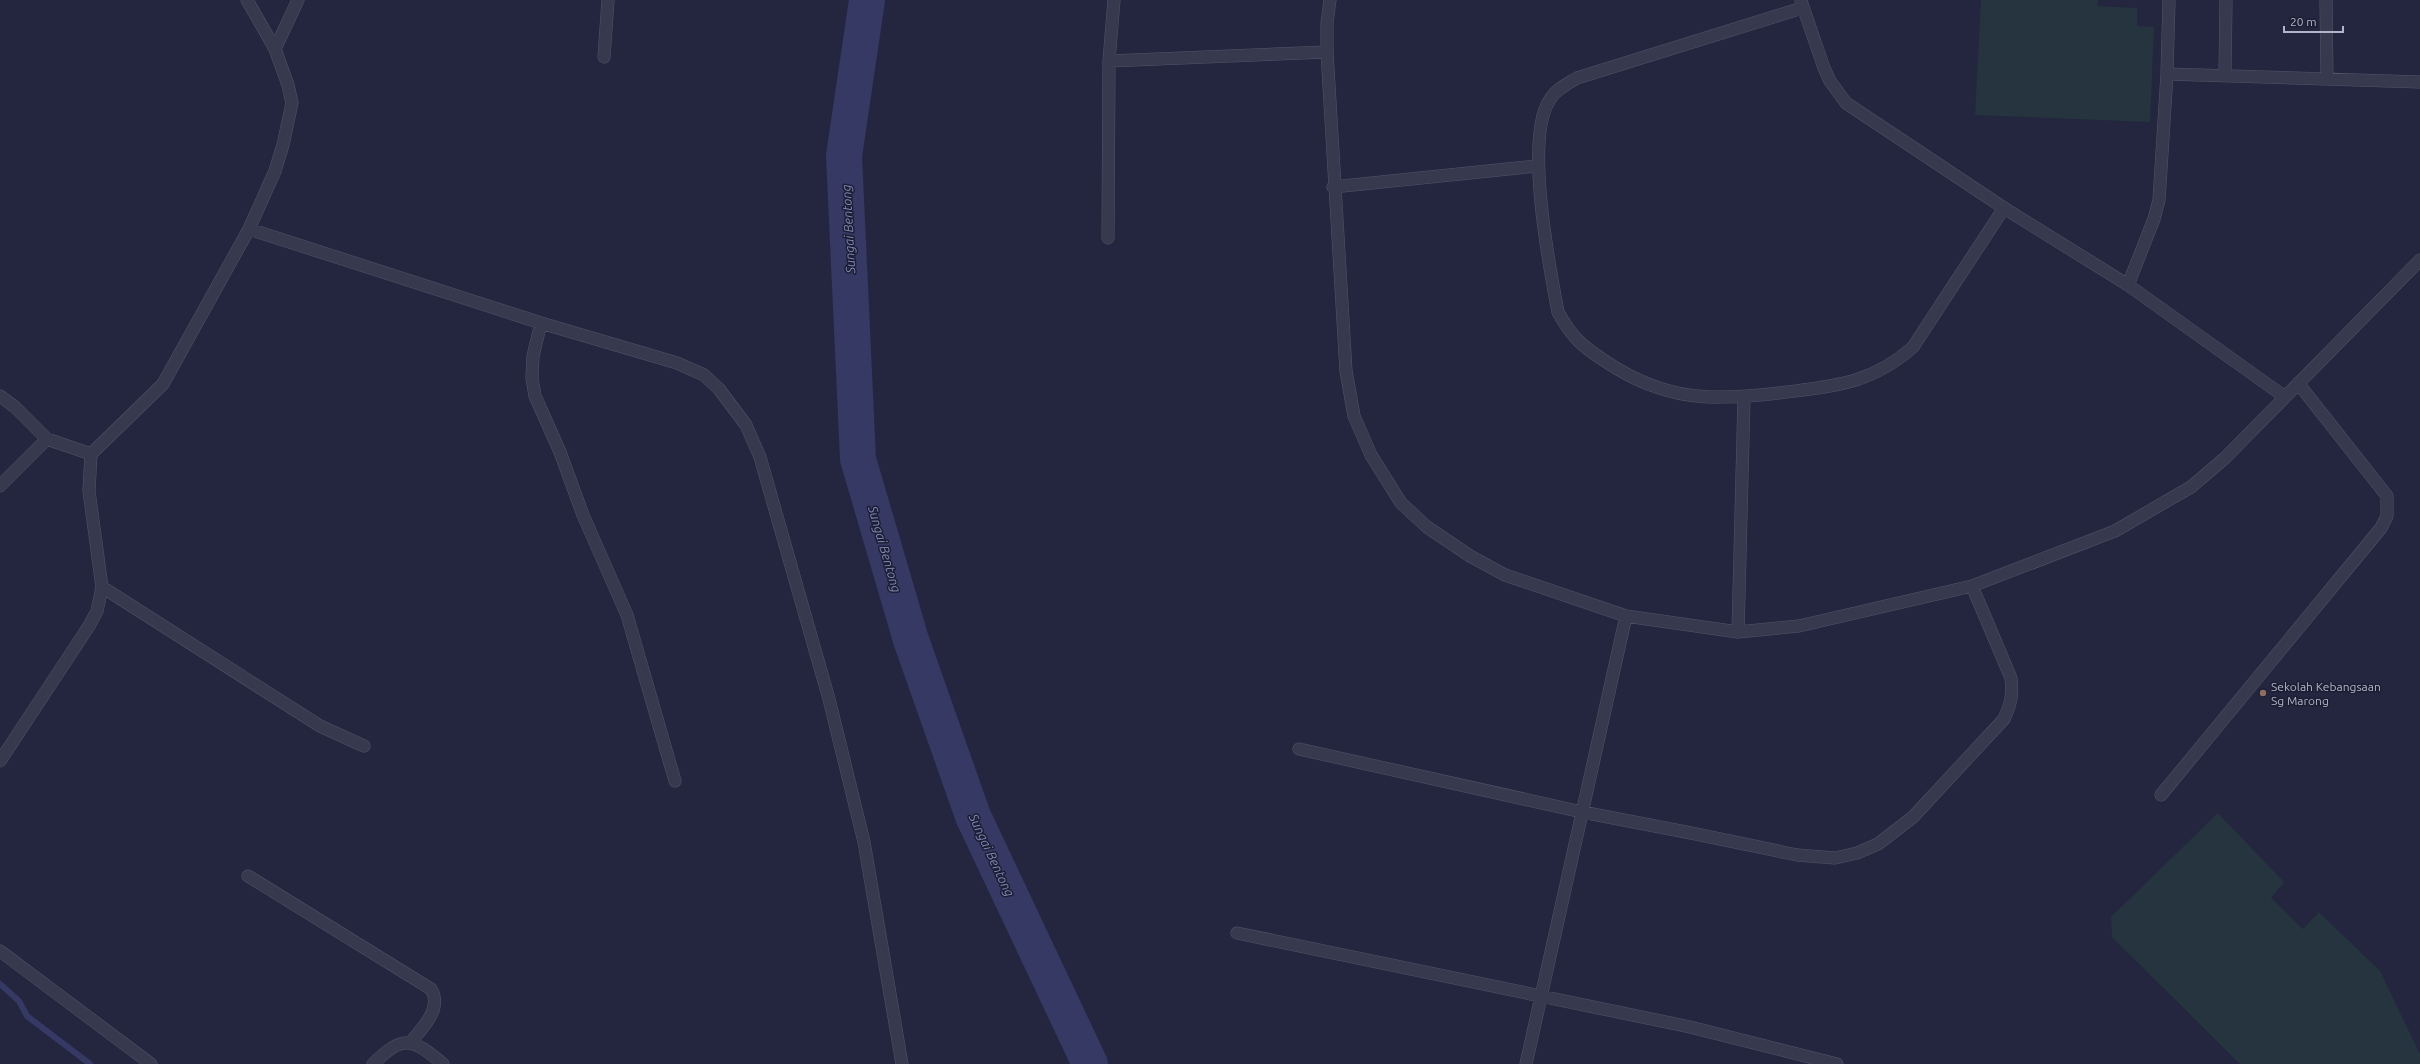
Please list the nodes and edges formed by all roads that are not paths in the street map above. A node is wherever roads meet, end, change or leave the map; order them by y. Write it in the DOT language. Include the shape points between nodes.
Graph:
graph roads {
  1 [pos="247,0"];
  2 [pos="298,0"];
  3 [pos="608,0"];
  4 [pos="1114,0"];
  5 [pos="1330,0"];
  6 [pos="2169,0"];
  7 [pos="2226,0"];
  8 [pos="2326,0"];
  9 [pos="1802,4"];
  10 [pos="275,49"];
  11 [pos="1328,52"];
  12 [pos="604,57"];
  13 [pos="1109,62"];
  14 [pos="2167,74"];
  15 [pos="2225,75"];
  16 [pos="2327,77"];
  17 [pos="2420,82"];
  18 [pos="1537,166"];
  19 [pos="1334,187"];
  20 [pos="2004,208"];
  21 [pos="249,229"];
  22 [pos="1108,238"];
  23 [pos="2420,260"];
  24 [pos="2128,285"];
  25 [pos="541,323"];
  26 [pos="2298,384"];
  27 [pos="0,396"];
  28 [pos="2285,396"];
  29 [pos="1744,398"];
  30 [pos="47,439"];
  31 [pos="91,454"];
  32 [pos="0,486"];
  33 [pos="1972,586"];
  34 [pos="102,587"];
  35 [pos="1626,616"];
  36 [pos="1738,632"];
  37 [pos="364,746"];
  38 [pos="1299,749"];
  39 [pos="0,761"];
  40 [pos="675,781"];
  41 [pos="2162,795"];
  42 [pos="1582,812"];
  43 [pos="248,876"];
  44 [pos="1237,933"];
  45 [pos="0,951"];
  46 [pos="1541,996"];
  47 [pos="410,1043"];
  48 [pos="151,1064"];
  49 [pos="373,1064"];
  50 [pos="443,1064"];
  51 [pos="902,1064"];
  52 [pos="1526,1064"];
  53 [pos="1837,1064"];
  1 -- 10 [label="street"];
  2 -- 10 [label="street"];
  3 -- 12 [label="street"];
  4 -- 13 [label="street"];
  5 -- 11 [label="street" via="1327,23"];
  6 -- 14 [label="street"];
  7 -- 15 [label="street"];
  8 -- 16 [label="street"];
  9 -- 18 [label="street" via="1577,78 1562,86 1549,100 1542,117 1538,136"];
  9 -- 20 [label="street" via="1830,81 1846,103"];
  10 -- 21 [label="street" via="292,103 279,158"];
  11 -- 13 [label="street"];
  11 -- 19 [label="street"];
  13 -- 22 [label="street"];
  14 -- 15 [label="street"];
  14 -- 24 [label="street" via="2158,200 2154,219"];
  15 -- 16 [label="street"];
  16 -- 17 [label="street"];
  18 -- 19 [label="street"];
  18 -- 29 [label="street" via="1558,312 1577,341 1632,378 1658,390 1700,397"];
  19 -- 35 [label="street" via="1348,394 1354,416 1371,454 1401,503 1427,527 1470,556 1505,575"];
  20 -- 24 [label="street"];
  20 -- 29 [label="street" via="1913,347 1897,361 1877,374 1832,388"];
  21 -- 25 [label="street"];
  21 -- 31 [label="street" via="163,384"];
  23 -- 26 [label="street"];
  24 -- 28 [label="street"];
  25 -- 40 [label="street" via="532,371 535,396 627,615"];
  25 -- 51 [label="street" via="678,363 704,375 732,405 746,425 760,457 829,699 864,842"];
  26 -- 28 [label="street"];
  26 -- 41 [label="street" via="2387,496 2387,516 2381,528 2314,613"];
  27 -- 30 [label="street" via="15,407"];
  28 -- 33 [label="street" via="2225,458 2191,487 2114,530"];
  29 -- 36 [label="street"];
  30 -- 31 [label="street"];
  30 -- 32 [label="street"];
  31 -- 34 [label="street" via="89,491"];
  33 -- 36 [label="street" via="1807,624"];
  33 -- 42 [label="street" via="2011,678 2011,705 2004,719 1935,795 1913,817 1878,844 1857,853 1835,858 1816,858"];
  34 -- 37 [label="street" via="320,726"];
  34 -- 39 [label="street" via="97,611 89,626"];
  35 -- 36 [label="street"];
  35 -- 42 [label="street"];
  38 -- 42 [label="street"];
  42 -- 46 [label="street"];
  43 -- 47 [label="street" via="431,989 436,1004"];
  44 -- 46 [label="street"];
  45 -- 48 [label="street"];
  46 -- 52 [label="street"];
  46 -- 53 [label="street" via="1690,1027"];
  47 -- 49 [label="street" via="397,1044 388,1049"];
  47 -- 50 [label="street" via="423,1048"];
}
